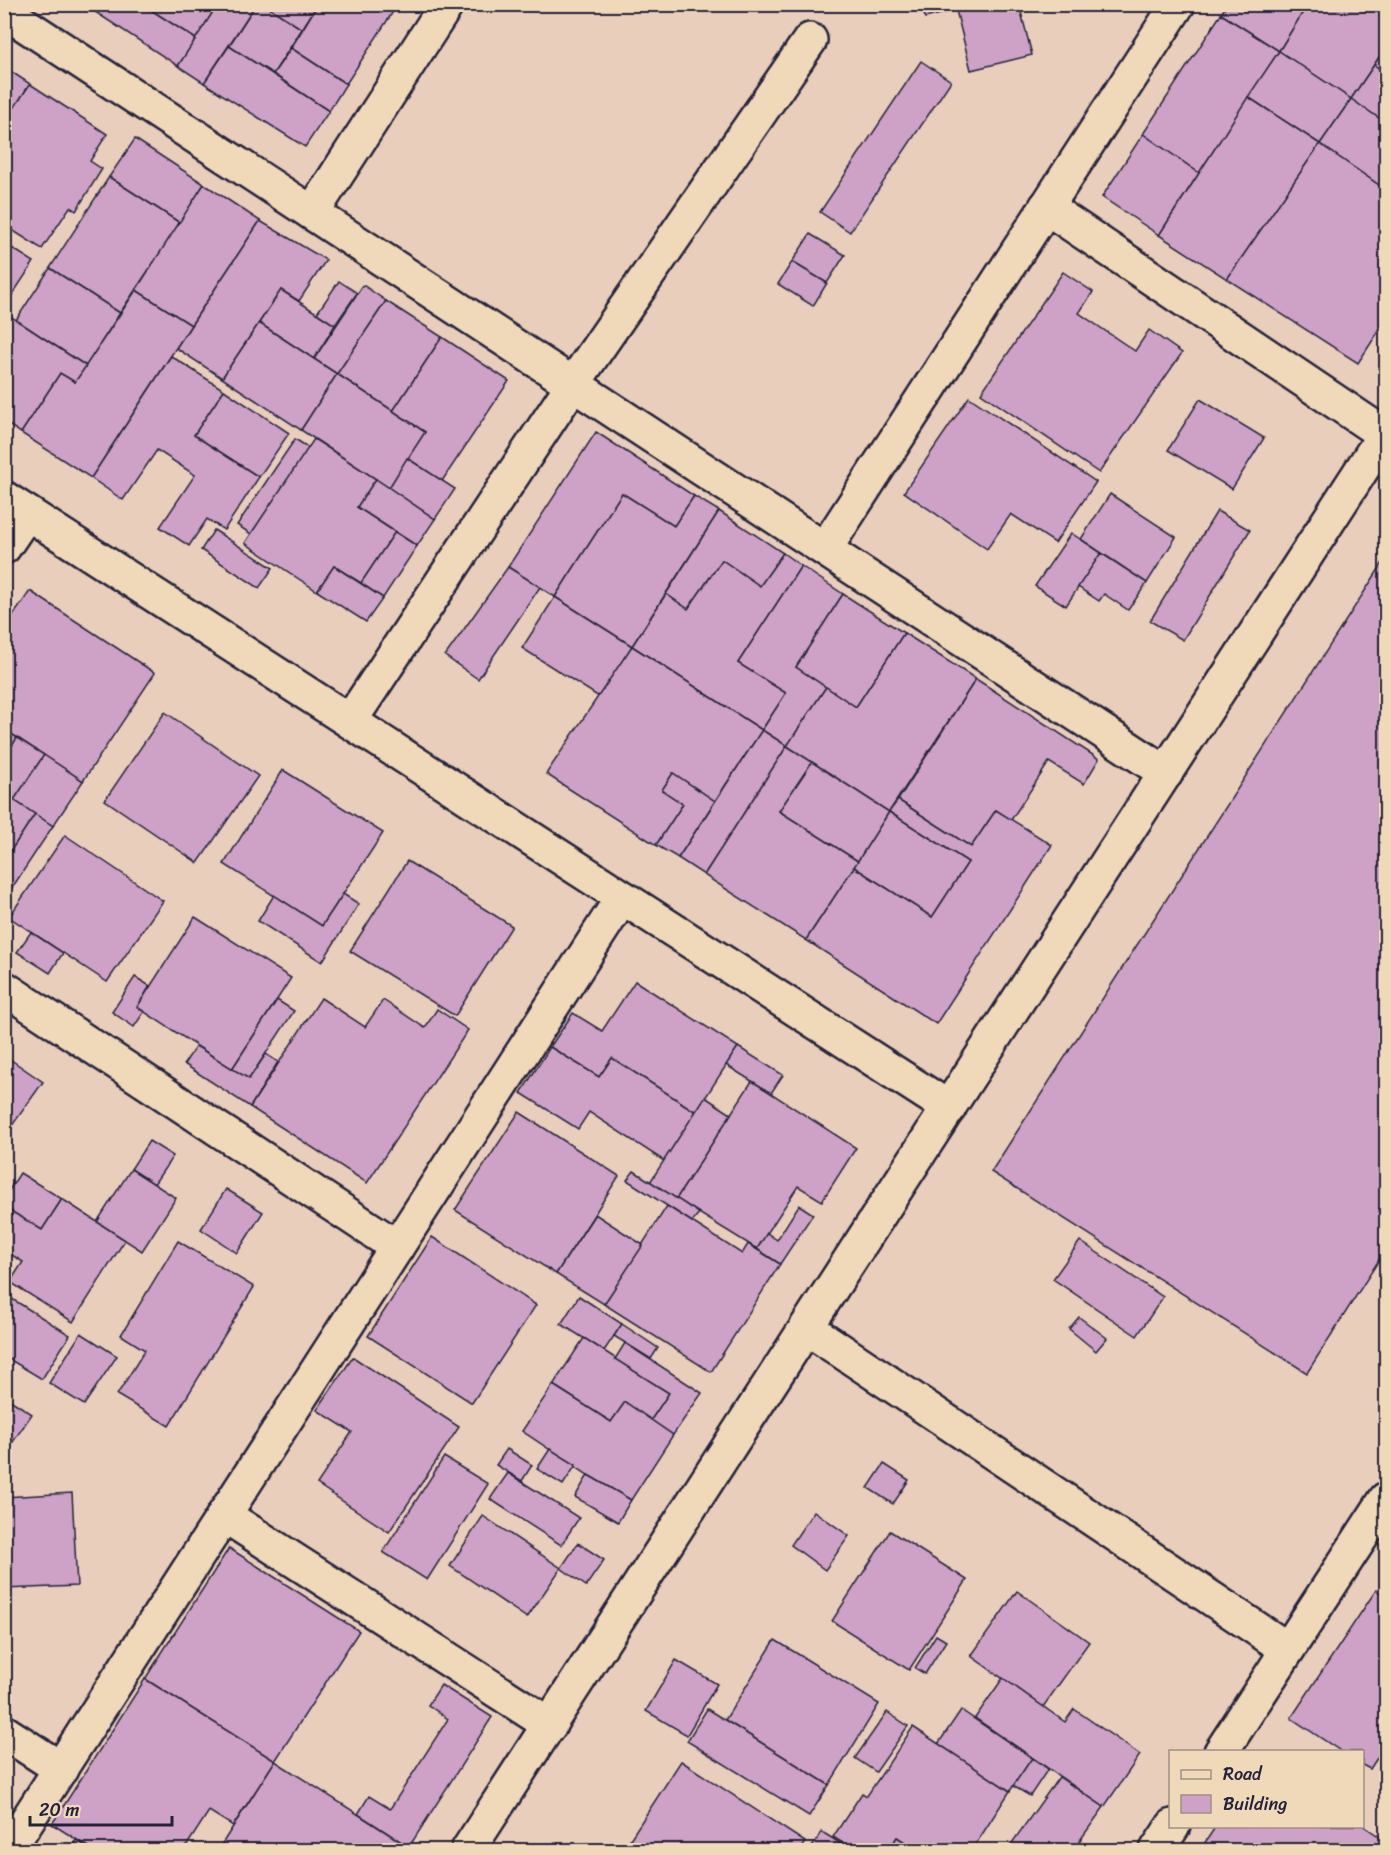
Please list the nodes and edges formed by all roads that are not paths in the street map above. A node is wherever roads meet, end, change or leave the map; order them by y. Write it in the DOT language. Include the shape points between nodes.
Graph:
graph roads {
  1 [pos="447,4"];
  2 [pos="1178,4"];
  3 [pos="4,11"];
  4 [pos="810,40"];
  5 [pos="1046,207"];
  6 [pos="312,213"];
  7 [pos="573,384"];
  8 [pos="1386,433"];
  9 [pos="16,506"];
  10 [pos="4,547"];
  11 [pos="825,549"];
  12 [pos="350,721"];
  13 [pos="1166,773"];
  14 [pos="622,898"];
  15 [pos="4,988"];
  16 [pos="949,1108"];
  17 [pos="397,1247"];
  18 [pos="807,1328"];
  19 [pos="1386,1499"];
  20 [pos="225,1515"];
  21 [pos="1287,1649"];
  22 [pos="550,1725"];
  23 [pos="4,1732"];
  24 [pos="1222,1750"];
  25 [pos="61,1769"];
  26 [pos="1172,1828"];
  27 [pos="8,1851"];
  28 [pos="468,1851"];
  29 [pos="1157,1851"];
  1 -- 6 [label="street"];
  2 -- 5 [label="street"];
  3 -- 6 [label="street"];
  4 -- 7 [label="street"];
  5 -- 8 [label="street"];
  5 -- 11 [label="street"];
  6 -- 7 [label="street"];
  7 -- 11 [label="street"];
  7 -- 12 [label="street"];
  8 -- 13 [label="street"];
  9 -- 10 [label="street"];
  9 -- 12 [label="street"];
  11 -- 13 [label="street"];
  12 -- 14 [label="street"];
  13 -- 16 [label="street"];
  14 -- 16 [label="street"];
  14 -- 17 [label="street"];
  15 -- 17 [label="street"];
  16 -- 18 [label="street"];
  17 -- 20 [label="street"];
  18 -- 21 [label="street"];
  18 -- 22 [label="street"];
  19 -- 21 [label="street"];
  20 -- 22 [label="street"];
  20 -- 25 [label="street"];
  21 -- 24 [label="street"];
  22 -- 28 [label="street"];
  23 -- 25 [label="street"];
  25 -- 27 [label="street"];
  26 -- 29 [label="street"];
}
